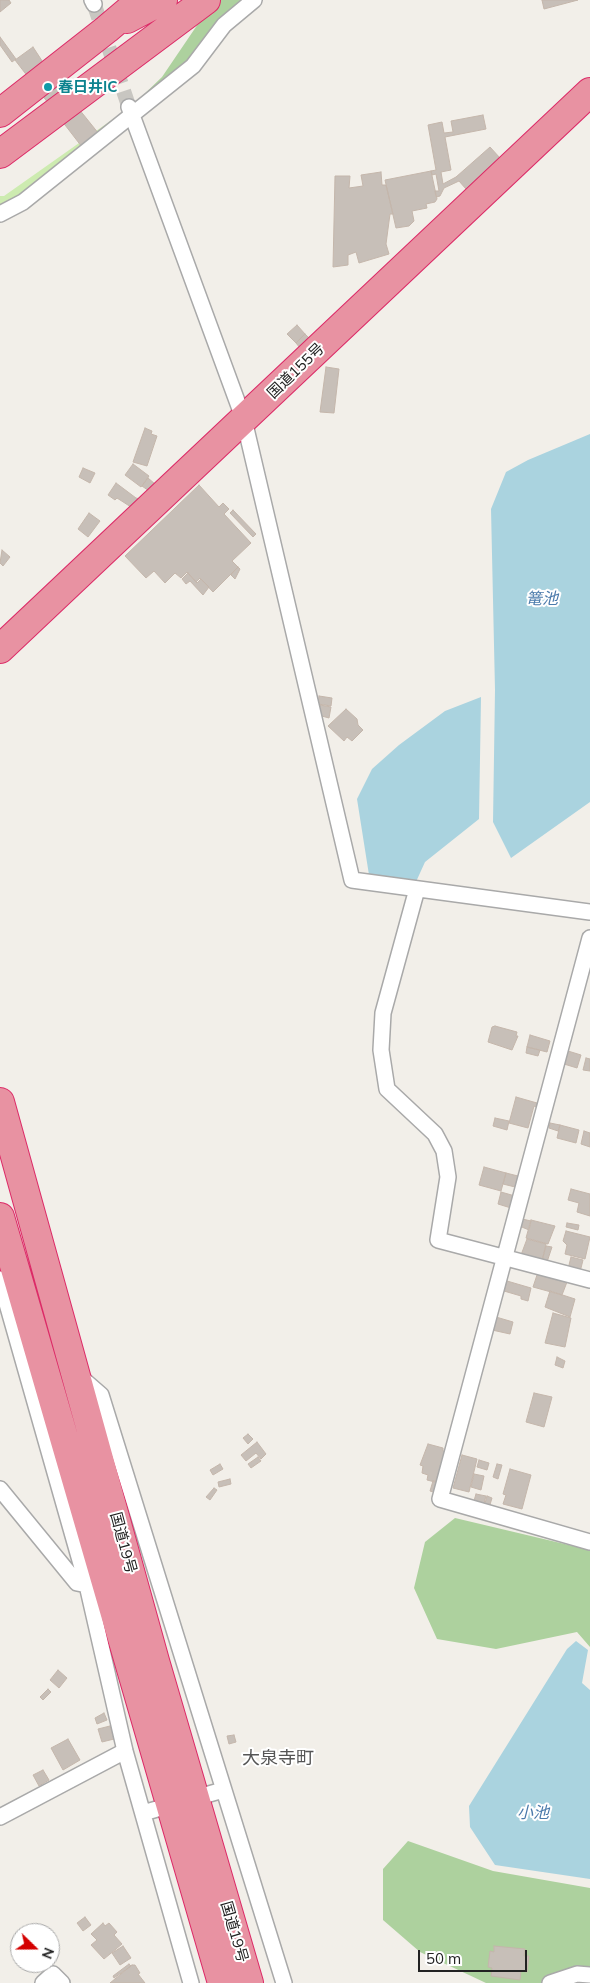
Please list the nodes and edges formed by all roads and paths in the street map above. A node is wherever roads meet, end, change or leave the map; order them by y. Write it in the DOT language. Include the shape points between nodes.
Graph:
graph roads {
  1 [pos="141,0"];
  2 [pos="163,0"];
  3 [pos="191,0"];
  4 [pos="206,0"];
  5 [pos="254,0"];
  6 [pos="108,29"];
  7 [pos="166,29"];
  8 [pos="590,92"];
  9 [pos="131,111"];
  10 [pos="0,113"];
  11 [pos="0,154"];
  12 [pos="0,214"];
  13 [pos="244,420"];
  14 [pos="0,649"];
  15 [pos="417,889"];
  16 [pos="590,912"];
  17 [pos="590,938"];
  18 [pos="0,1102"];
  19 [pos="0,1217"];
  20 [pos="503,1257"];
  21 [pos="0,1279"];
  22 [pos="590,1280"];
  23 [pos="77,1374"];
  24 [pos="0,1489"];
  25 [pos="590,1542"];
  26 [pos="87,1585"];
  27 [pos="125,1750"];
  28 [pos="223,1790"];
  29 [pos="183,1801"];
  30 [pos="143,1813"];
  31 [pos="0,1817"];
  32 [pos="590,1976"];
  33 [pos="43,1983"];
  34 [pos="62,1983"];
  35 [pos="192,1983"];
  36 [pos="222,1983"];
  37 [pos="249,1983"];
  38 [pos="284,1983"];
  39 [pos="550,1983"];
  1 -- 6 [label="highway"];
  2 -- 6 [label="highway"];
  3 -- 7 [label="highway"];
  4 -- 7 [label="highway"];
  5 -- 9 [label="street" via="224,25 193,66"];
  6 -- 10 [label="highway"];
  7 -- 11 [label="highway"];
  8 -- 13 [label="highway, 国道155号"];
  9 -- 12 [label="street" via="23,202"];
  9 -- 13 [label="street"];
  13 -- 14 [label="highway, 国道155号"];
  13 -- 15 [label="street" via="352,880"];
  15 -- 16 [label="street"];
  15 -- 20 [label="street" via="383,1013 380,1050 387,1089 435,1134 444,1151 448,1178 438,1240"];
  17 -- 20 [label="street"];
  18 -- 23 [label="highway, 国道19号"];
  19 -- 29 [label="highway, 国道19号"];
  20 -- 22 [label="street"];
  20 -- 25 [label="street" via="440,1499"];
  21 -- 26 [label="street"];
  23 -- 28 [label="street" via="101,1395"];
  23 -- 29 [label="highway, 国道19号" via="155,1661"];
  24 -- 26 [label="street" via="76,1583"];
  26 -- 27 [label="street"];
  27 -- 30 [label="street"];
  27 -- 31 [label="street"];
  28 -- 29 [label="street"];
  28 -- 38 [label="street"];
  29 -- 30 [label="street"];
  29 -- 36 [label="highway, 国道19号"];
  29 -- 37 [label="highway, 国道19号"];
  30 -- 35 [label="street"];
  32 -- 39 [label="street" via="577,1974"];
  33 -- 34 [label="street" via="53,1974"];
}
